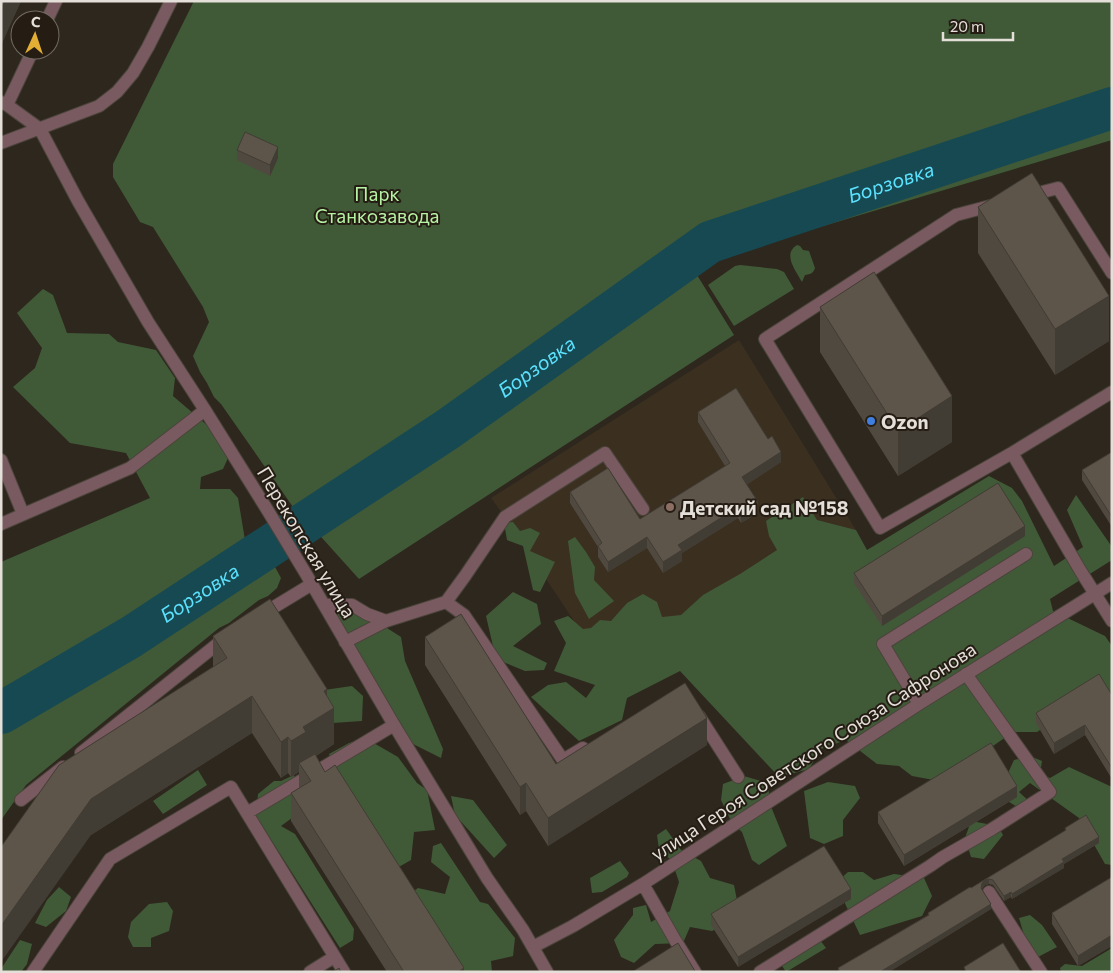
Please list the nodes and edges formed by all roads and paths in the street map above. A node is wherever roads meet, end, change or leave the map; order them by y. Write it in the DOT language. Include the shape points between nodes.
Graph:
graph roads {
  1 [pos="171,1"];
  2 [pos="28,60"];
  3 [pos="4,104"];
  4 [pos="40,129"];
  5 [pos="1,143"];
  6 [pos="1112,274"];
  7 [pos="1112,392"];
  8 [pos="206,410"];
  9 [pos="1012,452"];
  10 [pos="1,460"];
  11 [pos="643,509"];
  12 [pos="24,514"];
  13 [pos="1,524"];
  14 [pos="1026,554"];
  15 [pos="309,579"];
  16 [pos="1112,583"];
  17 [pos="1095,594"];
  18 [pos="446,602"];
  19 [pos="324,605"];
  20 [pos="250,621"];
  21 [pos="386,621"];
  22 [pos="1112,621"];
  23 [pos="235,630"];
  24 [pos="345,642"];
  25 [pos="966,674"];
  26 [pos="919,704"];
  27 [pos="692,705"];
  28 [pos="394,725"];
  29 [pos="597,740"];
  30 [pos="738,777"];
  31 [pos="22,800"];
  32 [pos="247,813"];
  33 [pos="643,884"];
  34 [pos="989,892"];
  35 [pos="533,947"];
  36 [pos="334,957"];
  37 [pos="33,972"];
  38 [pos="310,972"];
  39 [pos="344,972"];
  40 [pos="546,972"];
  41 [pos="696,972"];
  42 [pos="760,972"];
  43 [pos="1041,972"];
  1 -- 4 [label="street" via="133,73 117,92 99,106"];
  2 -- 3 [label="street"];
  3 -- 4 [label="street"];
  4 -- 5 [label="street"];
  4 -- 8 [label="street, Перекопская улица" via="136,302"];
  6 -- 9 [label="street" via="1058,188 956,215 765,339 880,528"];
  7 -- 9 [label="street"];
  8 -- 12 [label="street" via="130,468"];
  8 -- 15 [label="street, Перекопская улица"];
  9 -- 17 [label="street"];
  10 -- 12 [label="street"];
  11 -- 18 [label="street" via="605,453 505,517"];
  12 -- 13 [label="street"];
  14 -- 26 [label="street" via="883,644"];
  15 -- 19 [label="street, Перекопская улица"];
  15 -- 20 [label="street"];
  16 -- 17 [label="street, улица Героя Советского Союза Сафронова"];
  17 -- 22 [label="street"];
  17 -- 25 [label="street, улица Героя Советского Союза Сафронова"];
  18 -- 21 [label="street"];
  18 -- 29 [label="street" via="464,615 563,760"];
  19 -- 21 [label="street" via="352,605"];
  19 -- 24 [label="street, Перекопская улица"];
  21 -- 24 [label="street"];
  23 -- 31 [label="street"];
  24 -- 28 [label="street, Перекопская улица"];
  25 -- 26 [label="street, улица Героя Советского Союза Сафронова"];
  25 -- 42 [label="street" via="1050,792"];
  26 -- 33 [label="street, улица Героя Советского Союза Сафронова"];
  27 -- 30 [label="street"];
  28 -- 32 [label="street"];
  28 -- 35 [label="street, Перекопская улица"];
  32 -- 36 [label="street"];
  32 -- 37 [label="street" via="231,787 110,859"];
  33 -- 35 [label="street, улица Героя Советского Союза Сафронова"];
  33 -- 41 [label="street"];
  34 -- 43 [label="street"];
  35 -- 40 [label="street, Перекопская улица"];
  36 -- 38 [label="street"];
  36 -- 39 [label="street"];
}
